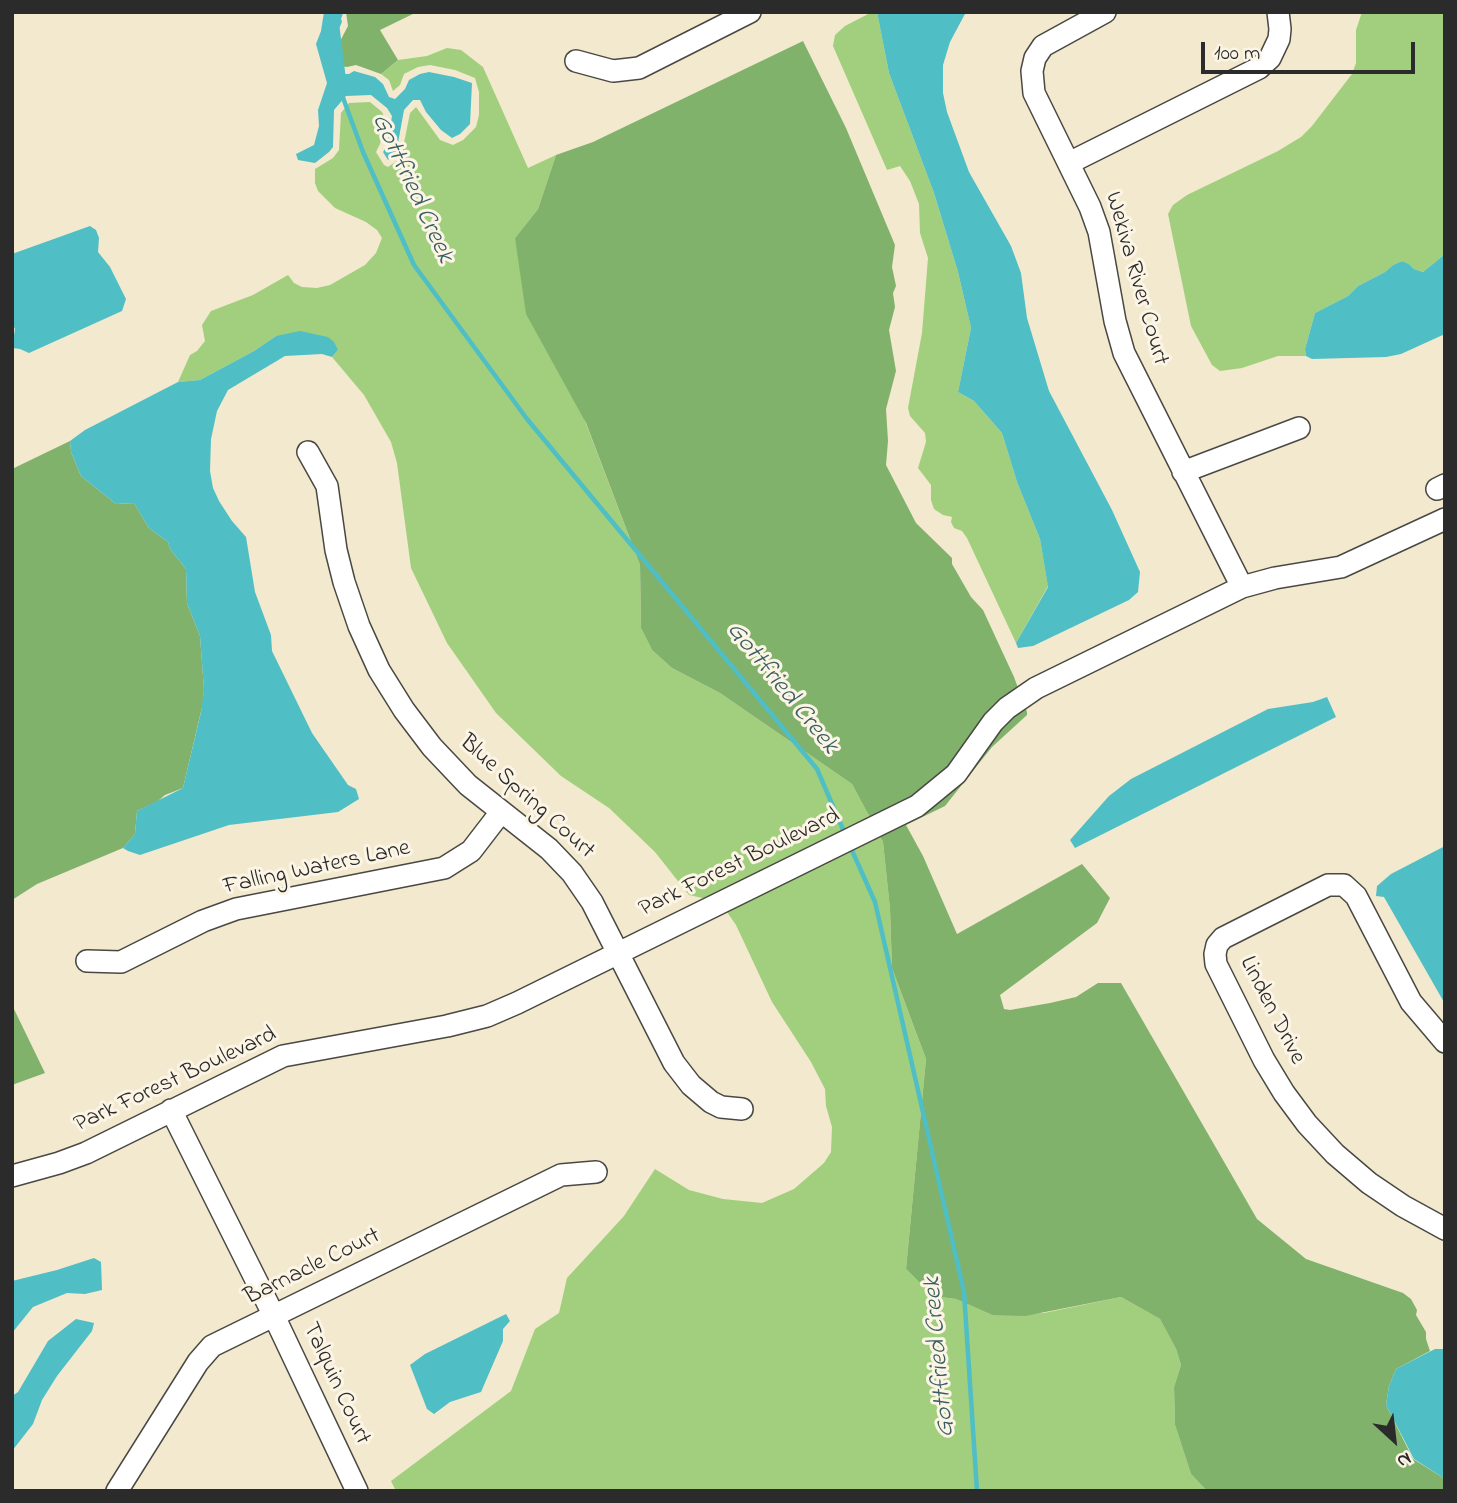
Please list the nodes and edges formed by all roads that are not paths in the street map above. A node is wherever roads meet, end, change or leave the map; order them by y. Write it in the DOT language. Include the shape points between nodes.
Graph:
graph roads {
  1 [pos="750,12"];
  2 [pos="1105,12"];
  3 [pos="1278,12"];
  4 [pos="576,61"];
  5 [pos="1069,163"];
  6 [pos="1299,428"];
  7 [pos="308,452"];
  8 [pos="1183,471"];
  9 [pos="1445,519"];
  10 [pos="1242,587"];
  11 [pos="502,812"];
  12 [pos="619,953"];
  13 [pos="87,961"];
  14 [pos="1445,1042"];
  15 [pos="742,1109"];
  16 [pos="171,1110"];
  17 [pos="596,1172"];
  18 [pos="12,1176"];
  19 [pos="1445,1229"];
  20 [pos="274,1316"];
  21 [pos="117,1491"];
  22 [pos="357,1491"];
  1 -- 4 [label="street" via="639,68 613,71"];
  2 -- 5 [label="street, Wekiva River Court" via="1048,41 1035,58 1034,93"];
  3 -- 5 [label="street" via="1279,39 1259,68"];
  5 -- 8 [label="street, Wekiva River Court" via="1100,232 1124,352"];
  6 -- 8 [label="street"];
  7 -- 11 [label="street, Blue Spring Court" via="327,486 344,582 379,670 432,747"];
  8 -- 10 [label="street, Wekiva River Court"];
  9 -- 10 [label="street, Park Forest Boulevard" via="1348,565"];
  10 -- 12 [label="street, Park Forest Boulevard" via="1023,696 993,722 956,774 917,806"];
  11 -- 12 [label="street, Blue Spring Court" via="572,873"];
  11 -- 13 [label="street, Falling Waters Lane" via="471,851 444,868 236,909 121,962"];
  12 -- 15 [label="street, Blue Spring Court" via="674,1063 691,1085 711,1102"];
  12 -- 16 [label="street, Park Forest Boulevard" via="487,1016 283,1056"];
  14 -- 19 [label="street, Linden Drive" via="1411,1002 1356,896 1344,886 1328,885 1223,937 1217,945 1216,964 1240,1012 1284,1093 1307,1124 1369,1183"];
  16 -- 18 [label="street, Park Forest Boulevard" via="86,1153"];
  16 -- 20 [label="street, Talquin Court"];
  17 -- 20 [label="street, Barnacle Court" via="561,1175"];
  20 -- 21 [label="street, Barnacle Court" via="212,1346"];
  20 -- 22 [label="street, Talquin Court"];
}
